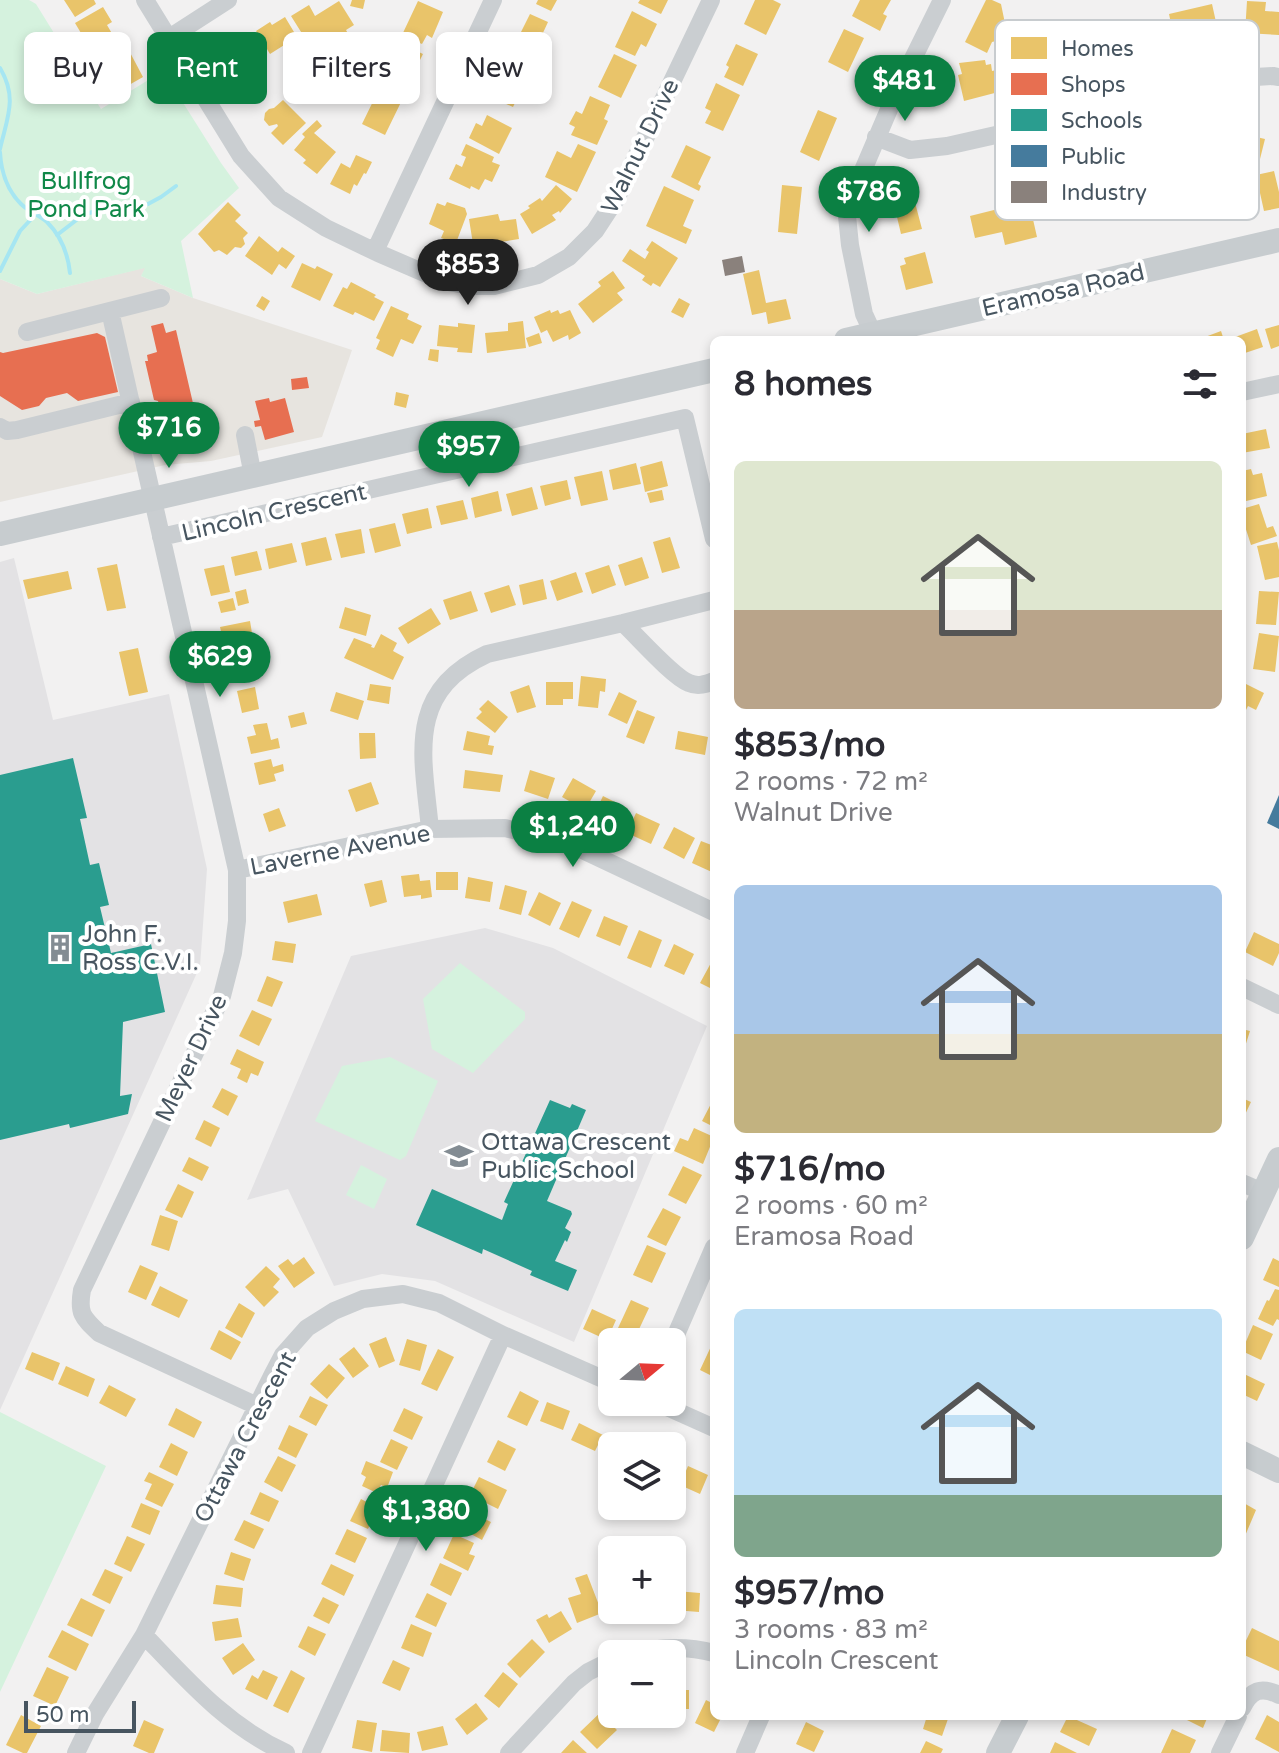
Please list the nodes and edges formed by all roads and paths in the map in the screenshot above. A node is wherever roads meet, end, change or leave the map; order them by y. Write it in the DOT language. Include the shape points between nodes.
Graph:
graph roads {
  1 [pos="145,0"];
  2 [pos="228,0"];
  3 [pos="493,0"];
  4 [pos="711,0"];
  5 [pos="942,0"];
  6 [pos="165,32"];
  7 [pos="178,32"];
  8 [pos="1259,77"];
  9 [pos="1279,77"];
  10 [pos="209,104"];
  11 [pos="995,135"];
  12 [pos="876,137"];
  13 [pos="1279,240"];
  14 [pos="375,251"];
  15 [pos="161,298"];
  16 [pos="110,311"];
  17 [pos="27,332"];
  18 [pos="874,336"];
  19 [pos="878,336"];
  20 [pos="710,371"];
  21 [pos="1279,384"];
  22 [pos="1246,391"];
  23 [pos="131,402"];
  24 [pos="0,427"];
  25 [pos="245,435"];
  26 [pos="253,476"];
  27 [pos="153,499"];
  28 [pos="710,522"];
  29 [pos="0,534"];
  30 [pos="161,537"];
  31 [pos="710,601"];
  32 [pos="623,623"];
  33 [pos="710,682"];
  34 [pos="430,829"];
  35 [pos="237,870"];
  36 [pos="710,910"];
  37 [pos="1246,989"];
  38 [pos="1279,1005"];
  39 [pos="1279,1159"];
  40 [pos="1253,1188"];
  41 [pos="1246,1220"];
  42 [pos="710,1256"];
  43 [pos="679,1328"];
  44 [pos="503,1335"];
  45 [pos="598,1377"];
  46 [pos="257,1406"];
  47 [pos="686,1415"];
  48 [pos="710,1426"];
  49 [pos="1246,1455"];
  50 [pos="1279,1471"];
  51 [pos="144,1635"];
  52 [pos="686,1649"];
  53 [pos="710,1652"];
  54 [pos="598,1667"];
  55 [pos="1279,1695"];
  56 [pos="1246,1702"];
  57 [pos="759,1720"];
  58 [pos="1015,1720"];
  59 [pos="1236,1720"];
  60 [pos="76,1753"];
  61 [pos="286,1753"];
  62 [pos="311,1753"];
  63 [pos="509,1753"];
  64 [pos="745,1753"];
  65 [pos="998,1753"];
  66 [pos="1220,1753"];
  1 -- 6 [label="street, Walnut Drive"];
  2 -- 7 [label="street"];
  3 -- 14 [label="street"];
  4 -- 14 [label="street, Walnut Drive" via="616,199 598,228 569,257 526,279 473,286 443,281"];
  5 -- 12 [label="street"];
  8 -- 9 [label="street"];
  10 -- 14 [label="street, Walnut Drive" via="241,156 279,198"];
  11 -- 12 [label="street" via="910,150"];
  12 -- 18 [label="street" via="847,216 864,314"];
  13 -- 19 [label="main road, Eramosa Road"];
  15 -- 16 [label="street"];
  16 -- 17 [label="street"];
  16 -- 23 [label="street, Meyer Drive"];
  20 -- 26 [label="main road"];
  21 -- 22 [label="street"];
  23 -- 24 [label="street" via="17,430"];
  23 -- 27 [label="street, Meyer Drive"];
  25 -- 26 [label="street"];
  26 -- 27 [label="main road"];
  27 -- 29 [label="main road"];
  27 -- 30 [label="street, Meyer Drive"];
  28 -- 30 [label="street, Lincoln Crescent" via="685,418"];
  30 -- 35 [label="street, Meyer Drive"];
  31 -- 32 [label="street"];
  32 -- 33 [label="street" via="679,677 690,684"];
  32 -- 34 [label="street" via="487,654 443,686 423,737"];
  34 -- 35 [label="street, Laverne Avenue"];
  34 -- 36 [label="street, Laverne Avenue" via="505,828 570,844"];
  35 -- 46 [label="street, Meyer Drive" via="237,921 222,996 82,1290 79,1309 99,1333"];
  37 -- 38 [label="street"];
  39 -- 40 [label="main road"];
  40 -- 41 [label="main road"];
  42 -- 43 [label="street"];
  44 -- 45 [label="street, Ottawa Crescent"];
  44 -- 46 [label="street, Ottawa Crescent" via="439,1303 403,1294 363,1299 307,1328 283,1355"];
  44 -- 62 [label="street"];
  46 -- 51 [label="street, Ottawa Crescent"];
  47 -- 48 [label="street"];
  49 -- 50 [label="main road"];
  51 -- 60 [label="street, Ottawa Crescent"];
  51 -- 61 [label="street" via="232,1722"];
  52 -- 53 [label="street"];
  54 -- 63 [label="street" via="574,1683"];
  55 -- 56 [label="street" via="1260,1690"];
  57 -- 64 [label="street"];
  58 -- 65 [label="main road"];
  59 -- 66 [label="street"];
}
